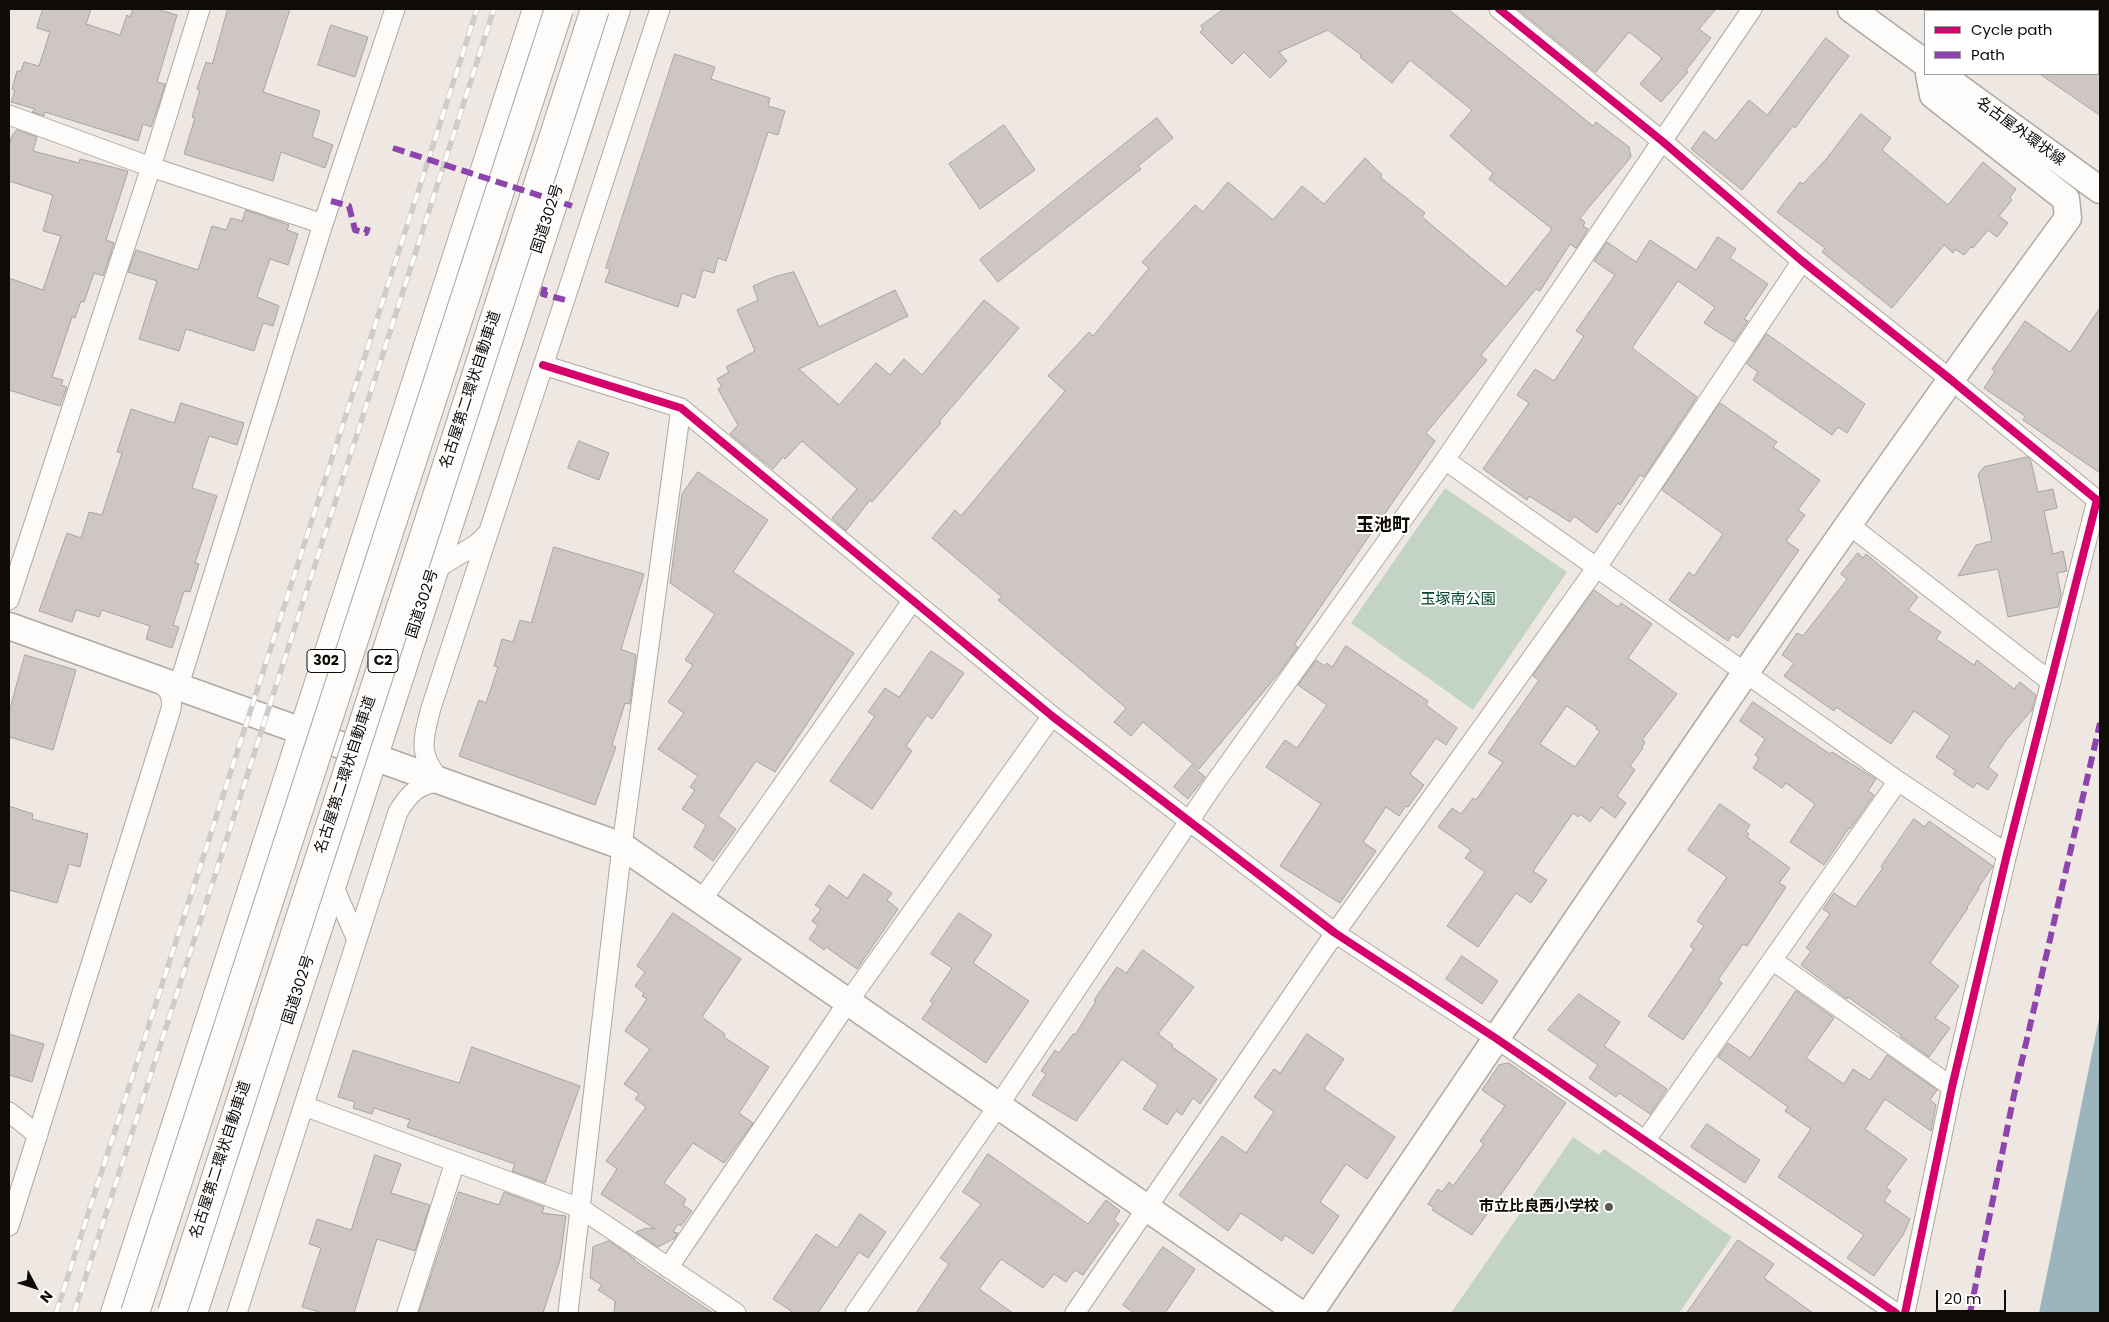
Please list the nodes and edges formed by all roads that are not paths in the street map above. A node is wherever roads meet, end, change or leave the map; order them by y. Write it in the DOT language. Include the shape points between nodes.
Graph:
graph roads {
  1 [pos="200,9"];
  2 [pos="395,9"];
  3 [pos="523,9"];
  4 [pos="537,9"];
  5 [pos="559,9"];
  6 [pos="595,9"];
  7 [pos="616,9"];
  8 [pos="660,9"];
  9 [pos="1499,9"];
  10 [pos="1752,9"];
  11 [pos="1851,9"];
  12 [pos="1924,62"];
  13 [pos="1929,75"];
  14 [pos="1941,75"];
  15 [pos="9,115"];
  16 [pos="1662,141"];
  17 [pos="151,167"];
  18 [pos="2100,190"];
  19 [pos="323,224"];
  20 [pos="1802,261"];
  21 [pos="433,330"];
  22 [pos="543,364"];
  23 [pos="1950,379"];
  24 [pos="681,408"];
  25 [pos="1445,460"];
  26 [pos="1848,524"];
  27 [pos="488,533"];
  28 [pos="1597,568"];
  29 [pos="434,570"];
  30 [pos="9,600"];
  31 [pos="913,600"];
  32 [pos="9,626"];
  33 [pos="1746,674"];
  34 [pos="2051,682"];
  35 [pos="168,684"];
  36 [pos="1052,716"];
  37 [pos="303,733"];
  38 [pos="374,757"];
  39 [pos="1898,780"];
  40 [pos="441,781"];
  41 [pos="1188,822"];
  42 [pos="622,846"];
  43 [pos="2007,854"];
  44 [pos="333,885"];
  45 [pos="701,901"];
  46 [pos="1335,933"];
  47 [pos="357,940"];
  48 [pos="1772,960"];
  49 [pos="848,1002"];
  50 [pos="210,1018"];
  51 [pos="1497,1039"];
  52 [pos="1952,1087"];
  53 [pos="304,1106"];
  54 [pos="998,1106"];
  55 [pos="9,1112"];
  56 [pos="38,1135"];
  57 [pos="1645,1141"];
  58 [pos="455,1162"];
  59 [pos="580,1208"];
  60 [pos="1147,1209"];
  61 [pos="9,1226"];
  62 [pos="668,1268"];
  63 [pos="98,1313"];
  64 [pos="115,1313"];
  65 [pos="135,1313"];
  66 [pos="172,1313"];
  67 [pos="193,1313"];
  68 [pos="237,1313"];
  69 [pos="408,1313"];
  70 [pos="568,1313"];
  71 [pos="736,1313"];
  72 [pos="855,1313"];
  73 [pos="1075,1313"];
  74 [pos="1299,1313"];
  75 [pos="1310,1313"];
  76 [pos="1896,1313"];
  77 [pos="1905,1313"];
  1 -- 17 [label="street"];
  2 -- 19 [label="street"];
  3 -- 21 [label="highway" via="457,216 439,283"];
  4 -- 21 [label="highway, 302"];
  5 -- 65 [label="highway, C2, bridge"];
  6 -- 66 [label="highway, 名古屋第二環状自動車道 / C2, bridge"];
  7 -- 29 [label="highway, 国道302号"];
  8 -- 22 [label="street"];
  9 -- 16 [label="street"];
  10 -- 16 [label="street"];
  11 -- 12 [label="street"];
  13 -- 23 [label="street" via="1933,95 2066,199 2068,218"];
  14 -- 18 [label="street, 名古屋外環状線"];
  15 -- 17 [label="street"];
  16 -- 20 [label="street"];
  16 -- 25 [label="street"];
  17 -- 19 [label="street"];
  17 -- 30 [label="street"];
  19 -- 35 [label="street"];
  20 -- 23 [label="street"];
  20 -- 28 [label="street"];
  21 -- 37 [label="highway, 302"];
  22 -- 24 [label="street"];
  22 -- 27 [label="street"];
  23 -- 26 [label="street"];
  23 -- 34 [label="street" via="2097,500"];
  24 -- 31 [label="street"];
  24 -- 42 [label="street"];
  25 -- 28 [label="street"];
  25 -- 41 [label="street"];
  26 -- 33 [label="street"];
  26 -- 34 [label="street"];
  27 -- 29 [label="street" via="477,544"];
  27 -- 40 [label="street" via="423,740 430,769"];
  28 -- 33 [label="street"];
  28 -- 46 [label="street"];
  29 -- 38 [label="highway, 国道302号"];
  31 -- 36 [label="street"];
  31 -- 45 [label="street"];
  32 -- 35 [label="street"];
  33 -- 39 [label="street"];
  33 -- 51 [label="street"];
  34 -- 43 [label="street"];
  35 -- 37 [label="street"];
  35 -- 56 [label="street" via="173,699 171,709"];
  36 -- 41 [label="street"];
  36 -- 49 [label="street"];
  37 -- 38 [label="street"];
  37 -- 50 [label="highway, 302"];
  38 -- 40 [label="street"];
  38 -- 44 [label="highway, 国道302号"];
  39 -- 43 [label="street"];
  39 -- 48 [label="street"];
  40 -- 42 [label="street"];
  40 -- 47 [label="street" via="424,784 414,791 398,812"];
  41 -- 46 [label="street"];
  41 -- 54 [label="street"];
  42 -- 45 [label="street"];
  42 -- 59 [label="street"];
  43 -- 52 [label="street"];
  44 -- 47 [label="street"];
  44 -- 67 [label="highway, 国道302号"];
  45 -- 49 [label="street"];
  46 -- 51 [label="street"];
  46 -- 60 [label="street"];
  47 -- 53 [label="street"];
  48 -- 52 [label="street"];
  48 -- 57 [label="street"];
  49 -- 54 [label="street"];
  49 -- 62 [label="street"];
  50 -- 63 [label="highway" via="152,1148"];
  50 -- 64 [label="highway, 302"];
  51 -- 57 [label="street"];
  51 -- 75 [label="street"];
  52 -- 77 [label="street"];
  53 -- 58 [label="street"];
  53 -- 68 [label="street"];
  54 -- 60 [label="street"];
  54 -- 72 [label="street"];
  55 -- 56 [label="street"];
  56 -- 61 [label="street"];
  57 -- 76 [label="street"];
  58 -- 59 [label="street"];
  58 -- 69 [label="street"];
  59 -- 62 [label="street"];
  59 -- 70 [label="street"];
  60 -- 73 [label="street"];
  60 -- 74 [label="street"];
  62 -- 71 [label="street"];
}
